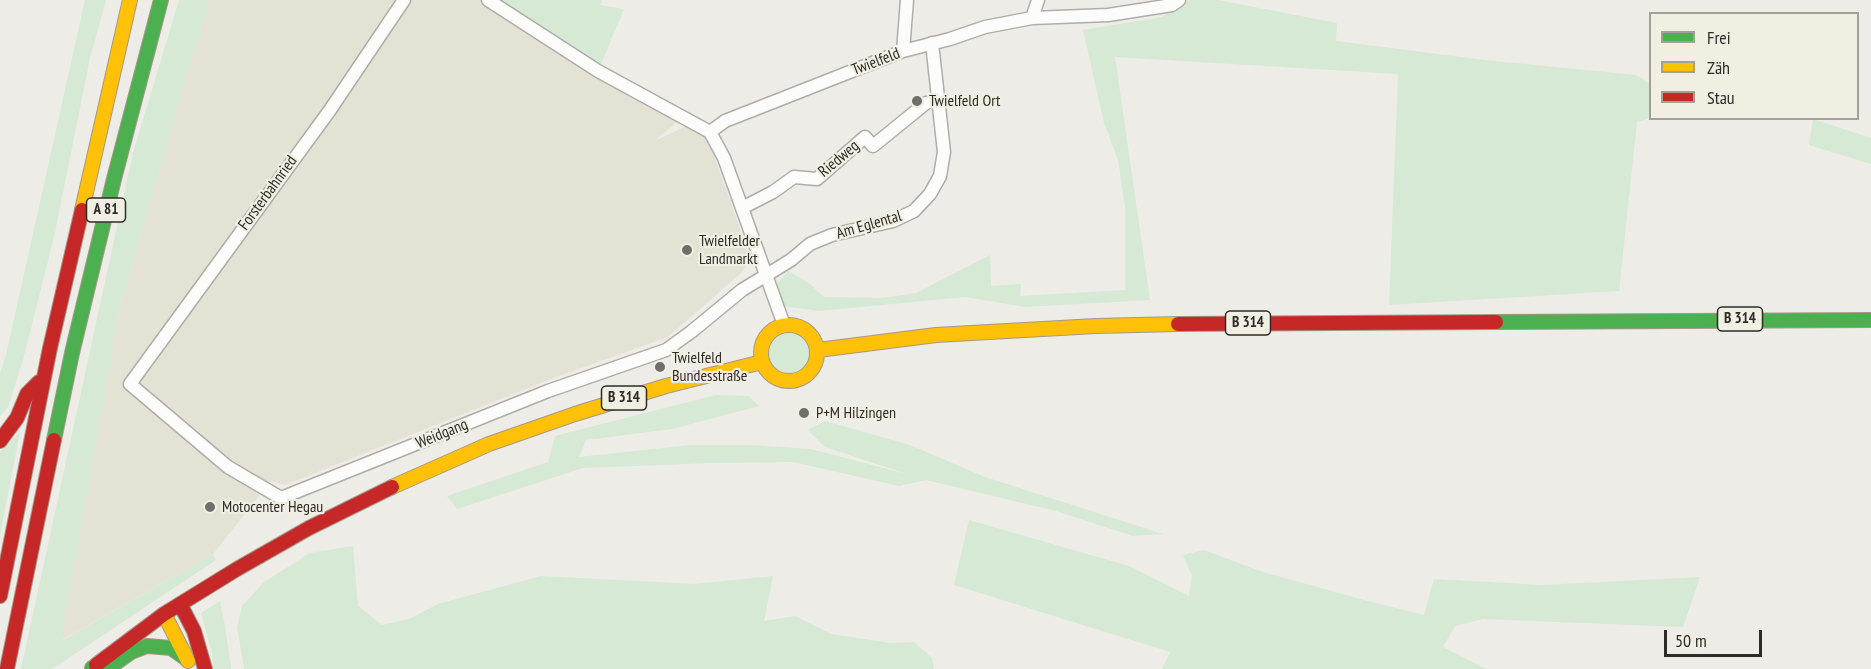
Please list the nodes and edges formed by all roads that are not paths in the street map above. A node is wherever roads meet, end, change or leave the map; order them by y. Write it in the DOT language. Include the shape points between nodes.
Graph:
graph roads {
  1 [pos="130,0"];
  2 [pos="161,0"];
  3 [pos="404,0"];
  4 [pos="488,0"];
  5 [pos="907,0"];
  6 [pos="1038,0"];
  7 [pos="1179,0"];
  8 [pos="1032,18"];
  9 [pos="932,44"];
  10 [pos="903,51"];
  11 [pos="926,103"];
  12 [pos="710,132"];
  13 [pos="742,208"];
  14 [pos="764,274"];
  15 [pos="1871,320"];
  16 [pos="784,325"];
  17 [pos="818,350"];
  18 [pos="762,362"];
  19 [pos="44,377"];
  20 [pos="130,384"];
  21 [pos="0,441"];
  22 [pos="0,596"];
  23 [pos="180,604"];
  24 [pos="164,614"];
  25 [pos="190,664"];
  26 [pos="91,668"];
  27 [pos="7,669"];
  28 [pos="205,669"];
  1 -- 19 [label="main road, A 81"];
  2 -- 27 [label="main road, A 81" via="77,330"];
  3 -- 20 [label="street, Forsterbahnried" via="330,110"];
  4 -- 12 [label="street" via="598,71"];
  5 -- 10 [label="street"];
  6 -- 8 [label="street"];
  7 -- 8 [label="street, Twielfeld" via="1172,5 1108,15"];
  8 -- 9 [label="street, Twielfeld"];
  9 -- 10 [label="street, Twielfeld"];
  9 -- 14 [label="street, Am Eglental" via="944,152 940,176 930,194 914,211 893,221 810,244 791,260"];
  10 -- 12 [label="street, Twielfeld" via="725,120"];
  11 -- 13 [label="street, Riedweg" via="873,146 865,137 817,179 794,177"];
  12 -- 13 [label="street"];
  13 -- 14 [label="street"];
  14 -- 16 [label="street"];
  14 -- 20 [label="street, Weidgang" via="666,350 548,391 281,498 228,467"];
  15 -- 17 [label="main road, B 314" via="1096,326 936,335"];
  16 -- 17 [label="main road" via="806,330"];
  16 -- 18 [label="main road" via="765,339"];
  17 -- 18 [label="main road" via="809,374 793,381 777,379"];
  18 -- 23 [label="main road, B 314" via="624,398 489,444 347,508"];
  19 -- 21 [label="main road" via="27,394 17,418"];
  19 -- 22 [label="main road, A 81"];
  23 -- 24 [label="main road, B 314"];
  23 -- 28 [label="main road" via="194,632"];
  24 -- 25 [label="main road"];
  24 -- 26 [label="main road, B 314"];
  25 -- 26 [label="main road" via="171,648 147,646 113,665"];
}
